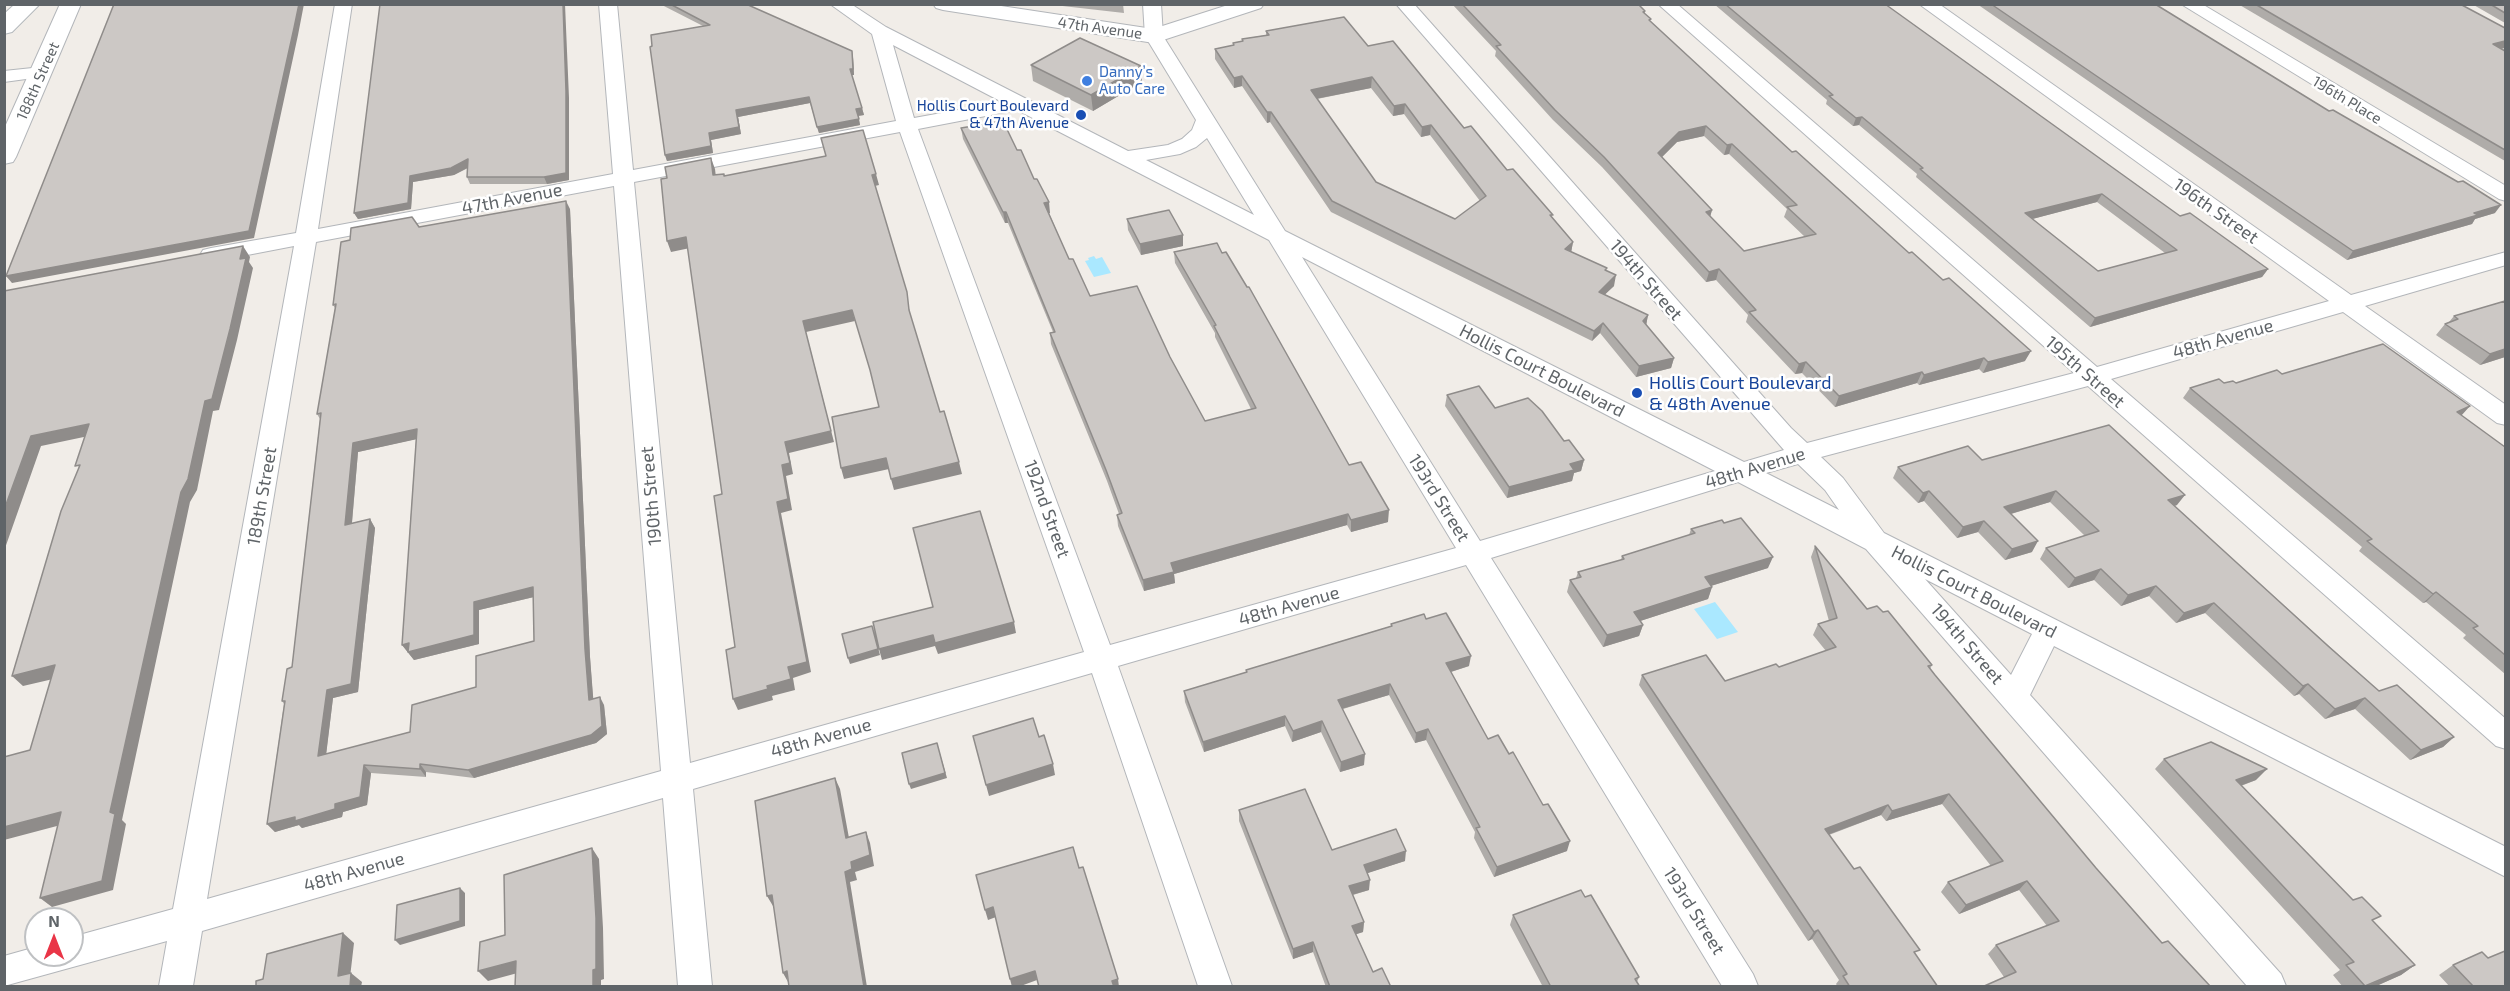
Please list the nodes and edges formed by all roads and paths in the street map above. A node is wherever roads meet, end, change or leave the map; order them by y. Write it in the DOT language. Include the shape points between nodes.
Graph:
graph roads {
  1 [pos="29,4"];
  2 [pos="71,4"];
  3 [pos="344,4"];
  4 [pos="608,4"];
  5 [pos="837,4"];
  6 [pos="944,4"];
  7 [pos="1152,4"];
  8 [pos="1254,4"];
  9 [pos="1404,4"];
  10 [pos="1666,4"];
  11 [pos="1927,4"];
  12 [pos="2189,4"];
  13 [pos="5,26"];
  14 [pos="880,32"];
  15 [pos="1154,36"];
  16 [pos="42,72"];
  17 [pos="4,77"];
  18 [pos="1020,104"];
  19 [pos="1206,119"];
  20 [pos="907,125"];
  21 [pos="4,157"];
  22 [pos="1124,158"];
  23 [pos="622,179"];
  24 [pos="2505,195"];
  25 [pos="1278,237"];
  26 [pos="306,238"];
  27 [pos="2505,258"];
  28 [pos="188,260"];
  29 [pos="2346,303"];
  30 [pos="2090,377"];
  31 [pos="2505,417"];
  32 [pos="1804,453"];
  33 [pos="1740,472"];
  34 [pos="1876,542"];
  35 [pos="1473,553"];
  36 [pos="2048,630"];
  37 [pos="1101,659"];
  38 [pos="2014,698"];
  39 [pos="2505,737"];
  40 [pos="676,780"];
  41 [pos="2505,863"];
  42 [pos="189,920"];
  43 [pos="84,950"];
  44 [pos="24,966"];
  45 [pos="4,972"];
  46 [pos="176,987"];
  47 [pos="695,987"];
  48 [pos="1215,987"];
  49 [pos="1741,987"];
  50 [pos="2269,987"];
  1 -- 13 [label="main road"];
  2 -- 16 [label="street, 188th Street"];
  3 -- 26 [label="street, 189th Street"];
  4 -- 23 [label="street, 190th Street"];
  5 -- 14 [label="street, Hollis Court Boulevard"];
  6 -- 15 [label="street, 47th Avenue"];
  7 -- 15 [label="street, 193rd Street"];
  8 -- 15 [label="street, 47th Avenue"];
  9 -- 32 [label="street, 194th Street" via="1782,434"];
  10 -- 30 [label="street, 195th Street"];
  11 -- 29 [label="street, 196th Street"];
  12 -- 24 [label="street, 196th Place"];
  14 -- 18 [label="street, Hollis Court Boulevard"];
  14 -- 20 [label="street, 192nd Street"];
  15 -- 19 [label="street, 193rd Street"];
  16 -- 17 [label="street"];
  16 -- 21 [label="street, 188th Street"];
  18 -- 20 [label="street, 47th Avenue"];
  18 -- 22 [label="street, Hollis Court Boulevard"];
  19 -- 22 [label="street" via="1201,133 1189,143 1173,150"];
  19 -- 25 [label="street, 193rd Street"];
  20 -- 23 [label="street, 47th Avenue"];
  20 -- 37 [label="street, 192nd Street"];
  22 -- 25 [label="street, Hollis Court Boulevard"];
  23 -- 26 [label="street, 47th Avenue"];
  23 -- 40 [label="street, 190th Street"];
  25 -- 33 [label="street, Hollis Court Boulevard"];
  25 -- 35 [label="street, 193rd Street"];
  26 -- 28 [label="street, 47th Avenue"];
  26 -- 42 [label="street, 189th Street"];
  27 -- 29 [label="street, 48th Avenue"];
  29 -- 30 [label="street, 48th Avenue"];
  29 -- 31 [label="street, 196th Street"];
  30 -- 32 [label="street, 48th Avenue"];
  30 -- 39 [label="street, 195th Street"];
  32 -- 33 [label="street, 48th Avenue"];
  32 -- 34 [label="street, 194th Street" via="1834,484"];
  33 -- 34 [label="street, Hollis Court Boulevard"];
  33 -- 35 [label="street, 48th Avenue"];
  34 -- 36 [label="street, Hollis Court Boulevard"];
  34 -- 38 [label="street, 194th Street"];
  35 -- 37 [label="street, 48th Avenue"];
  35 -- 49 [label="street, 193rd Street"];
  36 -- 38 [label="street"];
  36 -- 41 [label="street, Hollis Court Boulevard"];
  37 -- 40 [label="street, 48th Avenue"];
  37 -- 48 [label="street, 192nd Street"];
  38 -- 50 [label="street, 194th Street"];
  40 -- 42 [label="street, 48th Avenue"];
  40 -- 47 [label="street, 190th Street"];
  42 -- 43 [label="street, 48th Avenue"];
  42 -- 46 [label="street, 189th Street"];
  44 -- 45 [label="street"];
}
